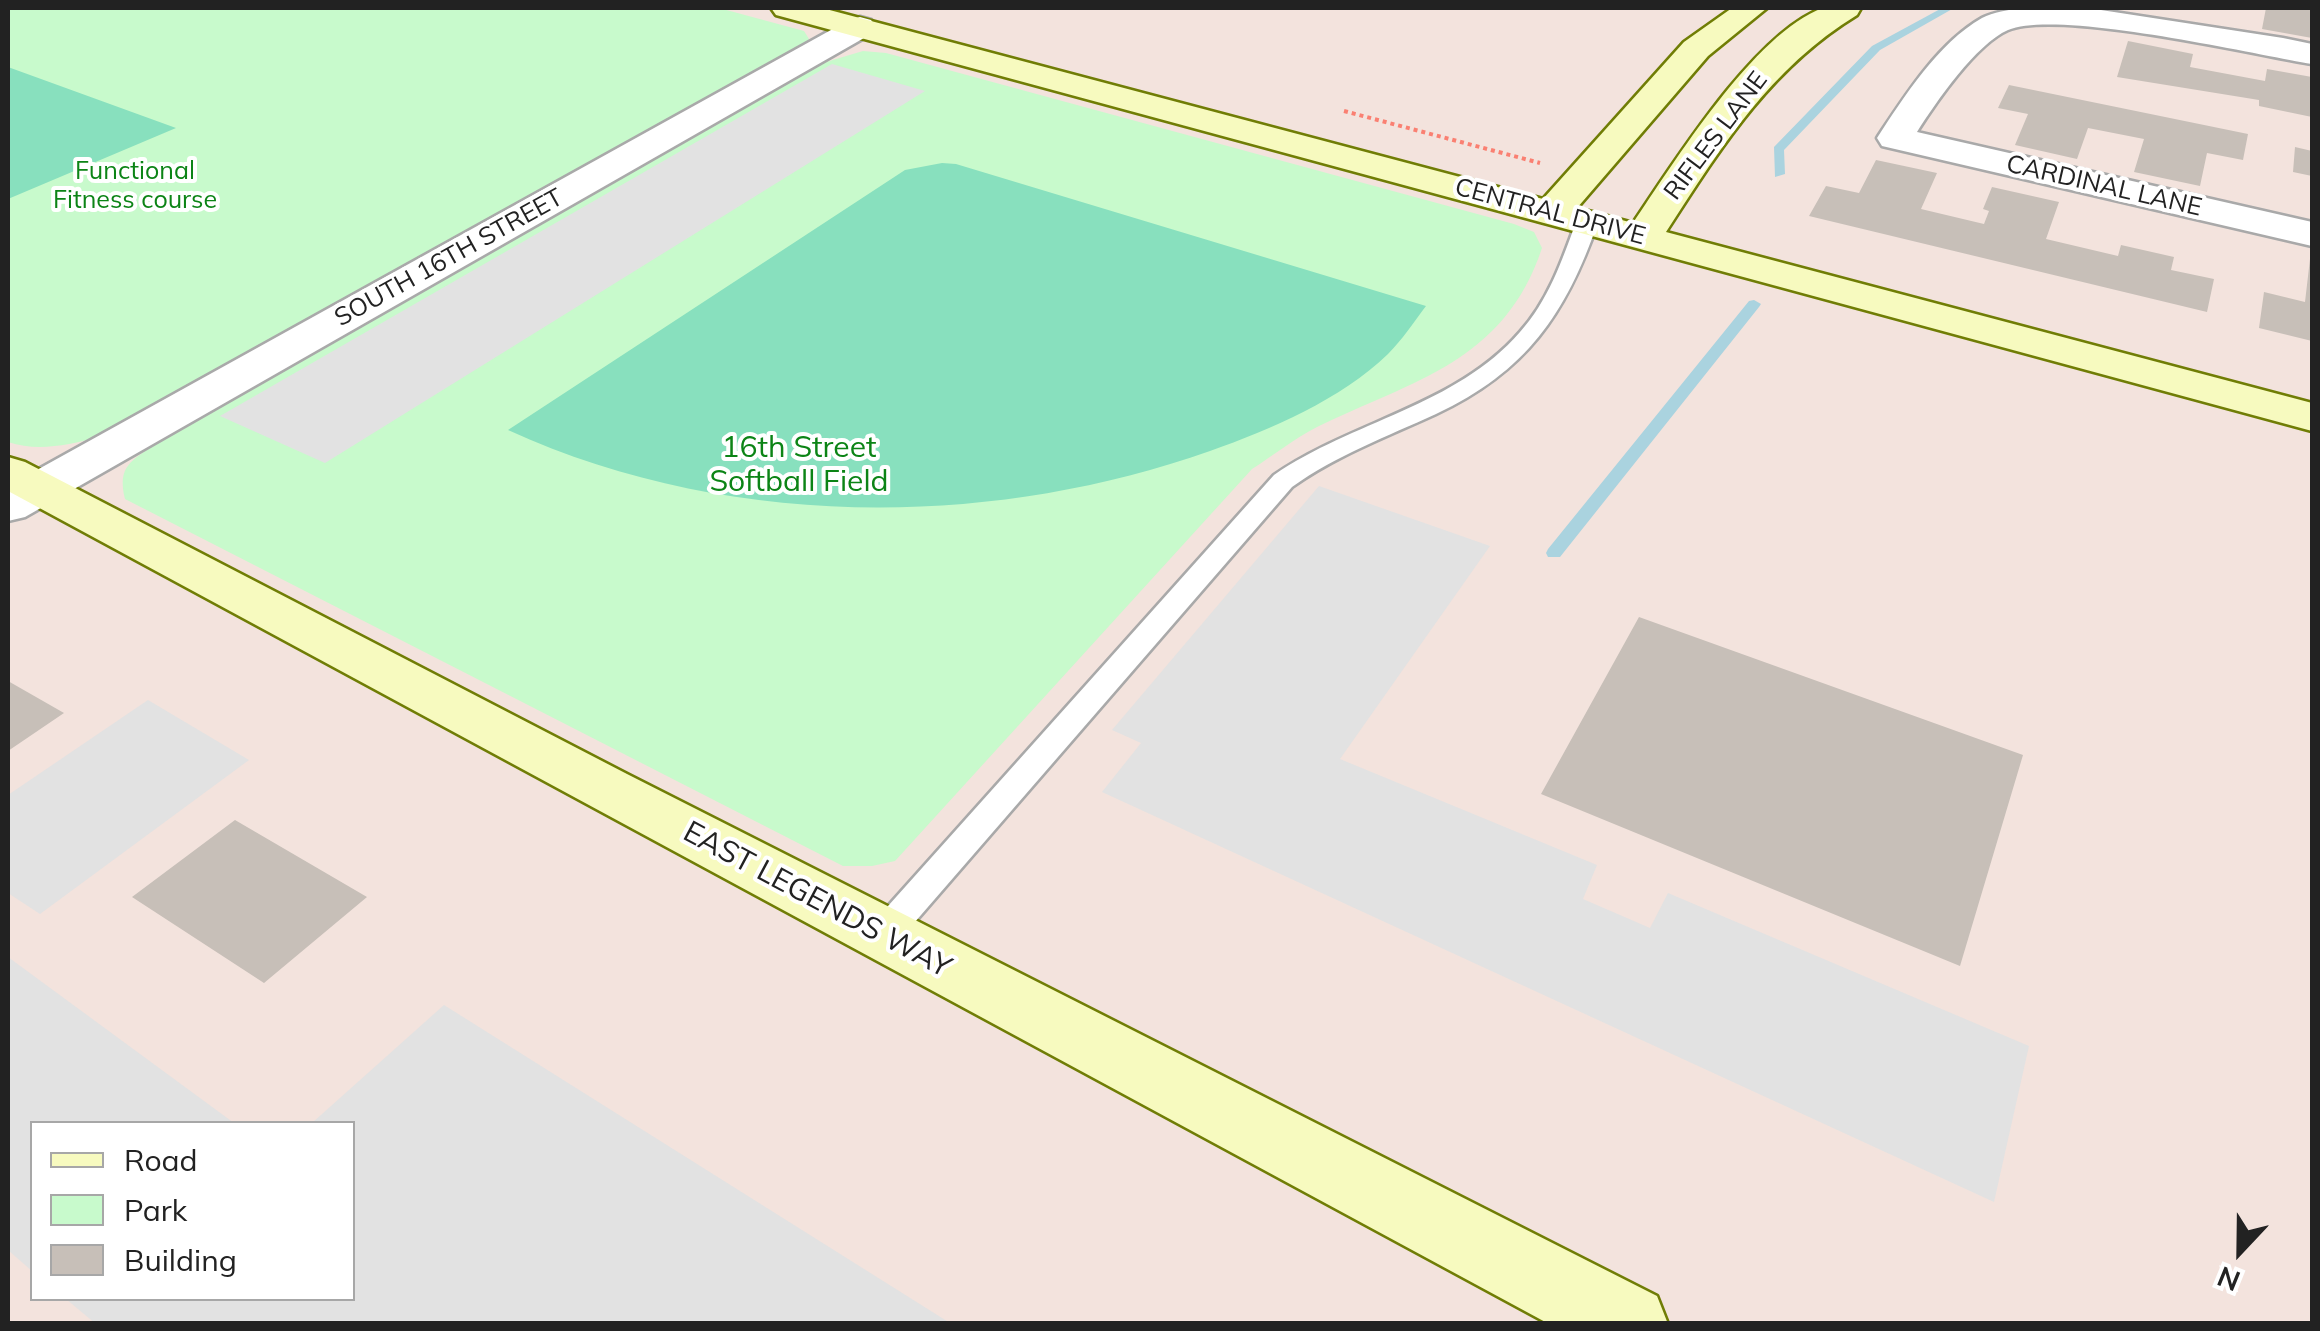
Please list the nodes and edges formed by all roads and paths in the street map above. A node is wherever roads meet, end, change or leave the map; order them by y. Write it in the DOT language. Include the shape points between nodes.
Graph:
graph roads {
  1 [pos="787,8"];
  2 [pos="1752,8"];
  3 [pos="1846,8"];
  4 [pos="860,27"];
  5 [pos="2312,54"];
  6 [pos="1570,218"];
  7 [pos="2312,234"];
  8 [pos="1642,237"];
  9 [pos="2312,417"];
  10 [pos="18,489"];
  11 [pos="883,934"];
  12 [pos="1629,1324"];
  1 -- 4 [label="street, CENTRAL DRIVE"];
  2 -- 6 [label="street" via="1696,49"];
  3 -- 8 [label="street, RIFLES LANE" via="1783,48 1750,85"];
  4 -- 6 [label="street, CENTRAL DRIVE"];
  4 -- 10 [label="street, SOUTH 16TH STREET"];
  5 -- 7 [label="street, CARDINAL LANE" via="2102,14 2049,12 1998,21 1922,95 1896,138"];
  6 -- 8 [label="street, CENTRAL DRIVE"];
  6 -- 11 [label="lane" via="1574,263 1552,309 1524,344 1484,378 1311,460 1282,481"];
  8 -- 9 [label="street, CENTRAL DRIVE"];
  10 -- 11 [label="street, EAST LEGENDS WAY"];
  11 -- 12 [label="street, EAST LEGENDS WAY"];
}
